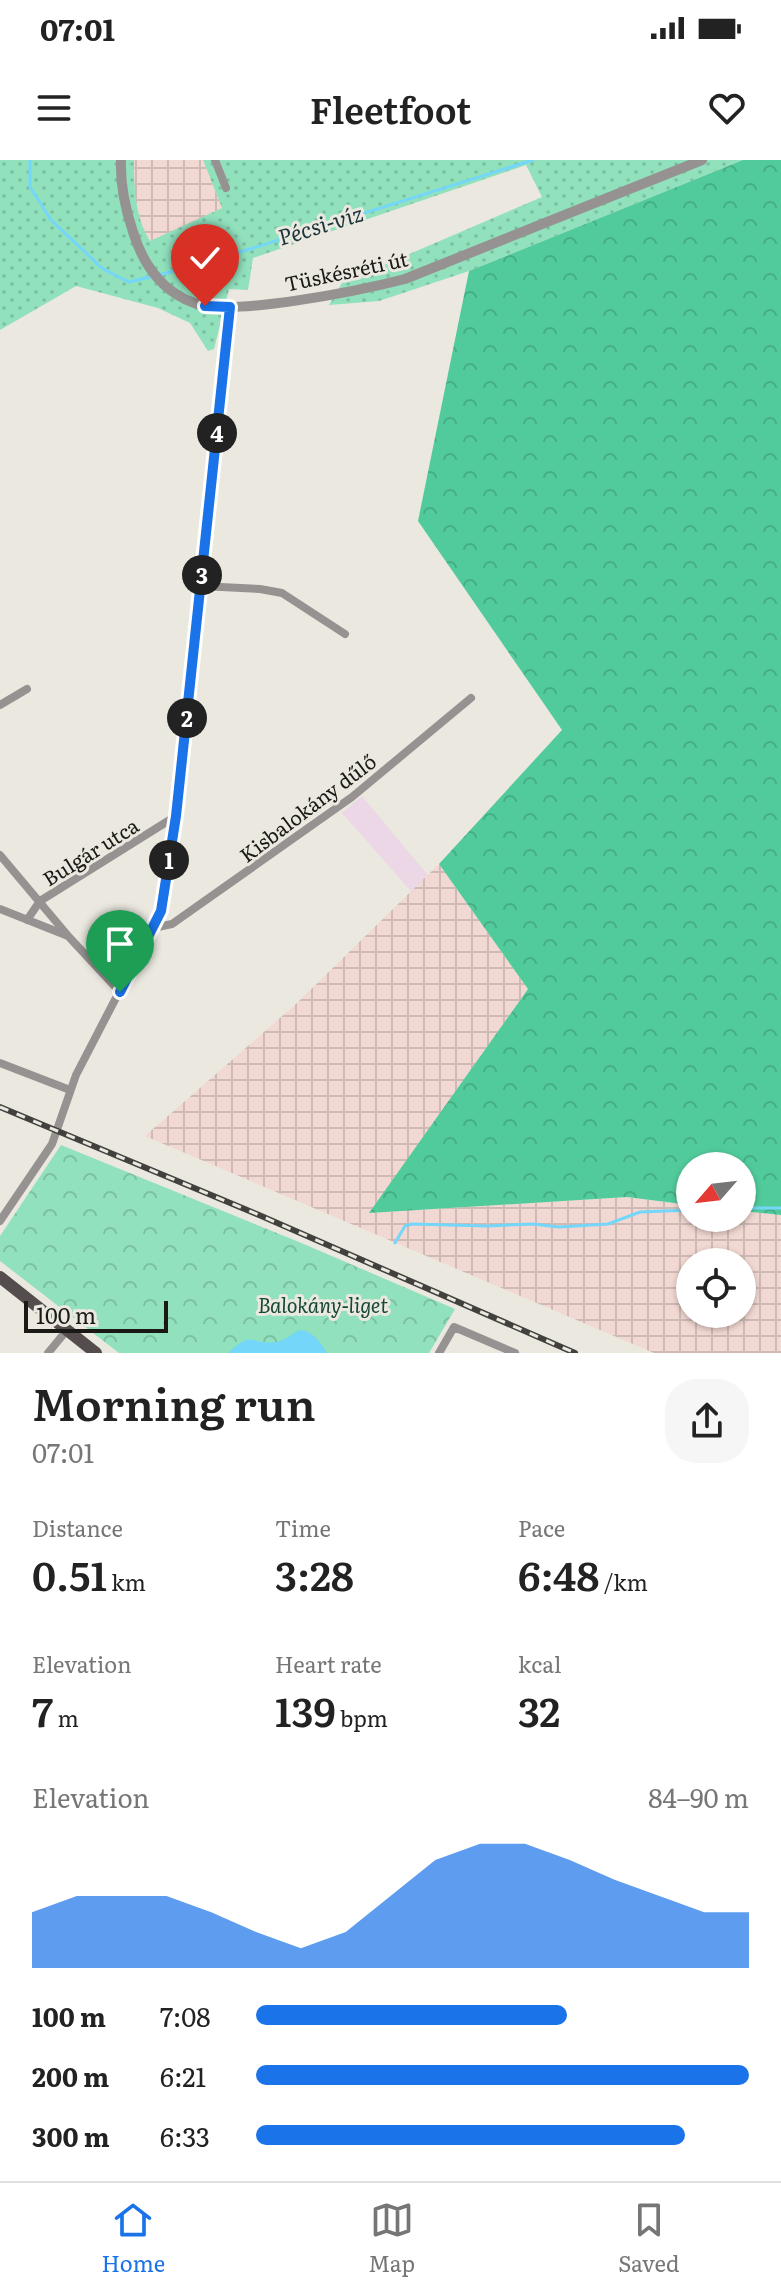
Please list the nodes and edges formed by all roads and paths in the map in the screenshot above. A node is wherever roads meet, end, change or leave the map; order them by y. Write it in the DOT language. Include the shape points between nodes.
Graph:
graph roads {
  1 [pos="121,160"];
  2 [pos="215,160"];
  3 [pos="702,160"];
  4 [pos="226,188"];
  5 [pos="230,307"];
  6 [pos="201,586"];
  7 [pos="345,634"];
  8 [pos="27,689"];
  9 [pos="471,698"];
  10 [pos="0,705"];
  11 [pos="176,816"];
  12 [pos="0,855"];
  13 [pos="40,901"];
  14 [pos="0,909"];
  15 [pos="27,920"];
  16 [pos="153,928"];
  17 [pos="69,937"];
  18 [pos="120,992"];
  19 [pos="0,1063"];
  20 [pos="70,1090"];
  21 [pos="0,1221"];
  22 [pos="0,1277"];
  23 [pos="67,1330"];
  24 [pos="48,1353"];
  25 [pos="96,1353"];
  26 [pos="439,1353"];
  27 [pos="515,1353"];
  1 -- 5 [label="street, Tüskésréti út" via="127,212 148,267 196,304"];
  2 -- 4 [label="street"];
  3 -- 5 [label="street, Tüskésréti út" via="405,279"];
  5 -- 6 [label="street"];
  6 -- 7 [label="street" via="282,593"];
  6 -- 11 [label="street"];
  8 -- 10 [label="street"];
  9 -- 16 [label="street, Kisbalokány dűlő" via="352,797 172,924"];
  11 -- 13 [label="street, Bulgár utca"];
  11 -- 16 [label="street" via="161,911"];
  12 -- 13 [label="street"];
  13 -- 15 [label="street, Bulgár utca"];
  13 -- 17 [label="street"];
  14 -- 15 [label="street"];
  15 -- 17 [label="street"];
  16 -- 18 [label="street"];
  17 -- 18 [label="street"];
  18 -- 20 [label="street"];
  19 -- 20 [label="street"];
  20 -- 21 [label="street" via="52,1144"];
  22 -- 23 [label="main road"];
  23 -- 24 [label="street"];
  23 -- 25 [label="main road"];
  26 -- 27 [label="street" via="454,1327"];
}
